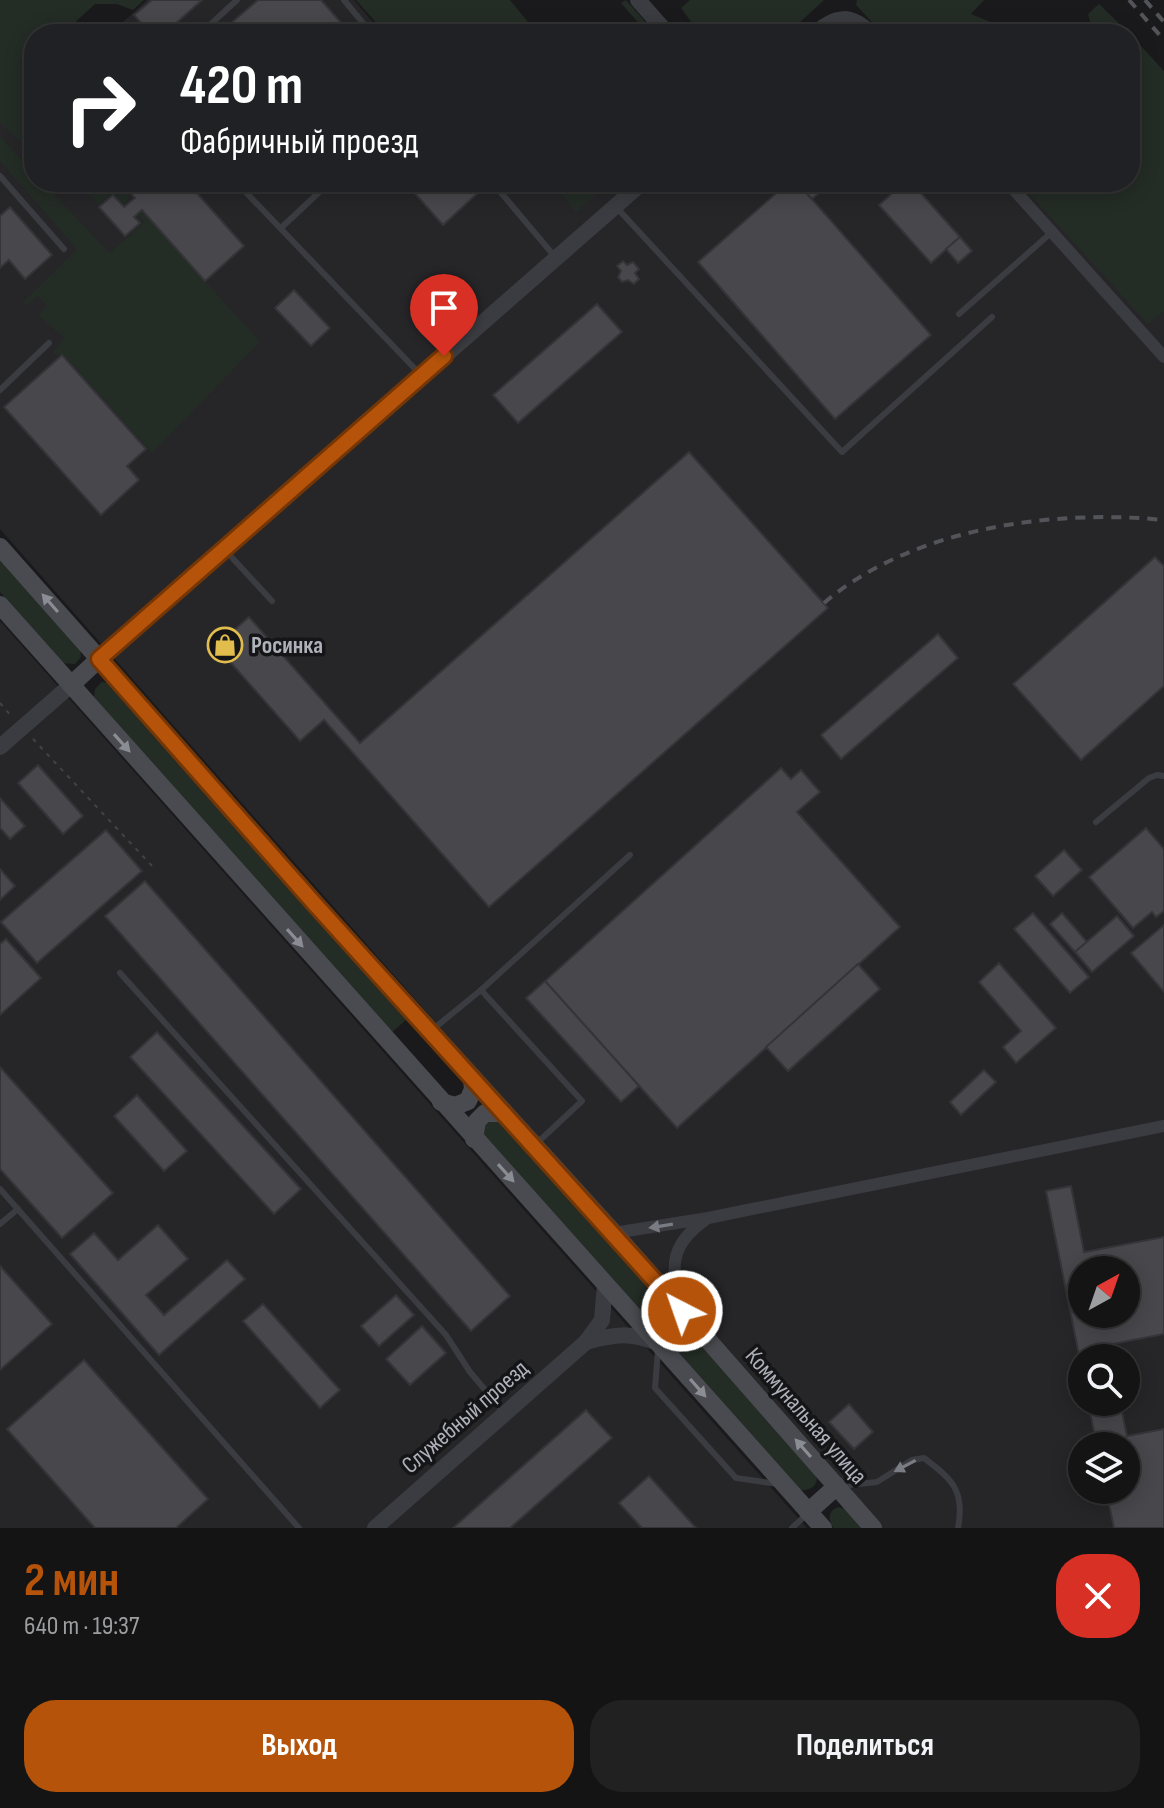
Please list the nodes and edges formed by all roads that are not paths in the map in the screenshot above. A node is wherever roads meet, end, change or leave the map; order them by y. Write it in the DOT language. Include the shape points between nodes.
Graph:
graph roads {
  1 [pos="237,0"];
  2 [pos="344,0"];
  3 [pos="638,0"];
  4 [pos="651,7"];
  5 [pos="211,24"];
  6 [pos="364,24"];
  7 [pos="662,24"];
  8 [pos="826,24"];
  9 [pos="862,24"];
  10 [pos="0,176"];
  11 [pos="246,192"];
  12 [pos="319,192"];
  13 [pos="500,192"];
  14 [pos="631,192"];
  15 [pos="1016,192"];
  16 [pos="615,206"];
  17 [pos="281,228"];
  18 [pos="1052,232"];
  19 [pos="64,249"];
  20 [pos="556,258"];
  21 [pos="959,314"];
  22 [pos="992,317"];
  23 [pos="49,343"];
  24 [pos="1164,357"];
  25 [pos="422,376"];
  26 [pos="0,390"];
  27 [pos="0,547"];
  28 [pos="224,549"];
  29 [pos="272,601"];
  30 [pos="0,605"];
  31 [pos="99,659"];
  32 [pos="71,685"];
  33 [pos="0,747"];
  34 [pos="1164,776"];
  35 [pos="1096,822"];
  36 [pos="630,855"];
  37 [pos="120,973"];
  38 [pos="481,990"];
  39 [pos="430,1032"];
  40 [pos="472,1079"];
  41 [pos="441,1102"];
  42 [pos="503,1113"];
  43 [pos="1164,1126"];
  44 [pos="474,1139"];
  45 [pos="534,1145"];
  46 [pos="0,1189"];
  47 [pos="18,1209"];
  48 [pos="708,1218"];
  49 [pos="0,1224"];
  50 [pos="614,1233"];
  51 [pos="605,1284"];
  52 [pos="682,1311"];
  53 [pos="586,1342"];
  54 [pos="658,1343"];
  55 [pos="505,1413"];
  56 [pos="784,1485"];
  57 [pos="837,1486"];
  58 [pos="808,1512"];
  59 [pos="299,1528"];
  60 [pos="375,1528"];
  61 [pos="792,1528"];
  62 [pos="823,1528"];
  63 [pos="873,1528"];
  64 [pos="958,1528"];
  1 -- 5 [label="lane"];
  2 -- 6 [label="lane"];
  3 -- 4 [label="street"];
  4 -- 7 [label="street"];
  8 -- 9 [label="street" via="846,16"];
  10 -- 19 [label="lane"];
  11 -- 17 [label="lane"];
  12 -- 17 [label="lane"];
  13 -- 20 [label="lane"];
  14 -- 16 [label="street"];
  15 -- 18 [label="street"];
  16 -- 20 [label="street"];
  16 -- 22 [label="lane" via="842,452"];
  17 -- 25 [label="lane"];
  18 -- 21 [label="lane"];
  18 -- 24 [label="street"];
  20 -- 25 [label="street"];
  23 -- 26 [label="lane"];
  25 -- 28 [label="street"];
  31 -- 27 [label="main road, Коммунальная улица, one-way"];
  28 -- 29 [label="lane"];
  28 -- 31 [label="street"];
  30 -- 32 [label="main road"];
  31 -- 32 [label="main road"];
  31 -- 39 [label="main road, Коммунальная улица"];
  32 -- 33 [label="street"];
  32 -- 41 [label="main road, one-way"];
  34 -- 35 [label="lane" via="1149,778"];
  36 -- 38 [label="lane"];
  37 -- 55 [label="lane" via="446,1335"];
  38 -- 39 [label="lane"];
  38 -- 45 [label="lane" via="582,1101"];
  39 -- 40 [label="main road, Коммунальная улица"];
  40 -- 41 [label="main road" via="468,1101 455,1106"];
  40 -- 42 [label="main road, Коммунальная улица"];
  41 -- 44 [label="main road"];
  42 -- 44 [label="main road" via="485,1113 474,1128"];
  42 -- 45 [label="main road, Коммунальная улица"];
  43 -- 48 [label="street"];
  44 -- 51 [label="main road, one-way"];
  45 -- 50 [label="main road, Коммунальная улица"];
  46 -- 47 [label="lane"];
  47 -- 49 [label="lane"];
  47 -- 59 [label="lane"];
  48 -- 50 [label="street, one-way"];
  48 -- 52 [label="street" via="677,1250 674,1281"];
  50 -- 52 [label="main road, Коммунальная улица"];
  51 -- 53 [label="street, Служебный проезд" via="602,1320"];
  51 -- 54 [label="main road"];
  57 -- 52 [label="main road, Коммунальная улица, one-way"];
  53 -- 54 [label="street, Служебный проезд" via="636,1334"];
  53 -- 55 [label="street, Служебный проезд"];
  54 -- 56 [label="main road, one-way"];
  54 -- 56 [label="lane" via="655,1388 736,1478"];
  55 -- 60 [label="street, Служебный проезд"];
  56 -- 58 [label="main road"];
  57 -- 58 [label="main road"];
  57 -- 63 [label="main road, Коммунальная улица"];
  64 -- 57 [label="lane, one-way" via="962,1503 954,1486 924,1458 877,1482"];
  58 -- 61 [label="lane"];
  58 -- 62 [label="main road"];
}
